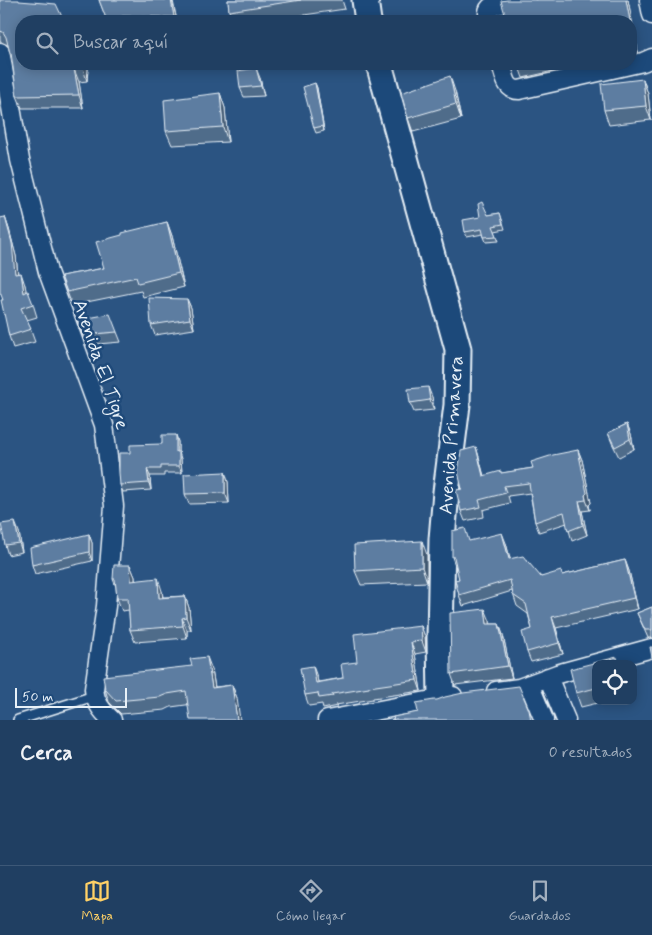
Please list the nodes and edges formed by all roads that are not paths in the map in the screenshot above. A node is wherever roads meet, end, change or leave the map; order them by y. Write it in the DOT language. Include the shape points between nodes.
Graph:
graph roads {
  1 [pos="365,0"];
  2 [pos="526,0"];
  3 [pos="649,0"];
  4 [pos="367,15"];
  5 [pos="488,15"];
  6 [pos="652,15"];
  7 [pos="0,52"];
  8 [pos="652,58"];
  9 [pos="637,63"];
  10 [pos="381,70"];
  11 [pos="503,70"];
  12 [pos="608,70"];
  13 [pos="652,648"];
  14 [pos="548,677"];
  15 [pos="530,684"];
  16 [pos="94,696"];
  17 [pos="441,698"];
  18 [pos="18,720"];
  19 [pos="112,720"];
  20 [pos="327,720"];
  21 [pos="544,720"];
  22 [pos="566,720"];
  1 -- 4 [label="street"];
  2 -- 5 [label="street" via="492,6"];
  3 -- 6 [label="street"];
  7 -- 16 [label="street, Avenida El Tigre" via="20,160 48,272 104,425 114,506 106,606"];
  8 -- 9 [label="street"];
  10 -- 17 [label="street, Avenida Primavera" via="458,349 457,405 442,539"];
  11 -- 12 [label="street" via="507,85 519,90"];
  13 -- 14 [label="street"];
  14 -- 15 [label="street"];
  14 -- 22 [label="street"];
  15 -- 17 [label="street"];
  15 -- 21 [label="street"];
  16 -- 18 [label="lane"];
  16 -- 19 [label="street"];
  17 -- 20 [label="street"];
}
